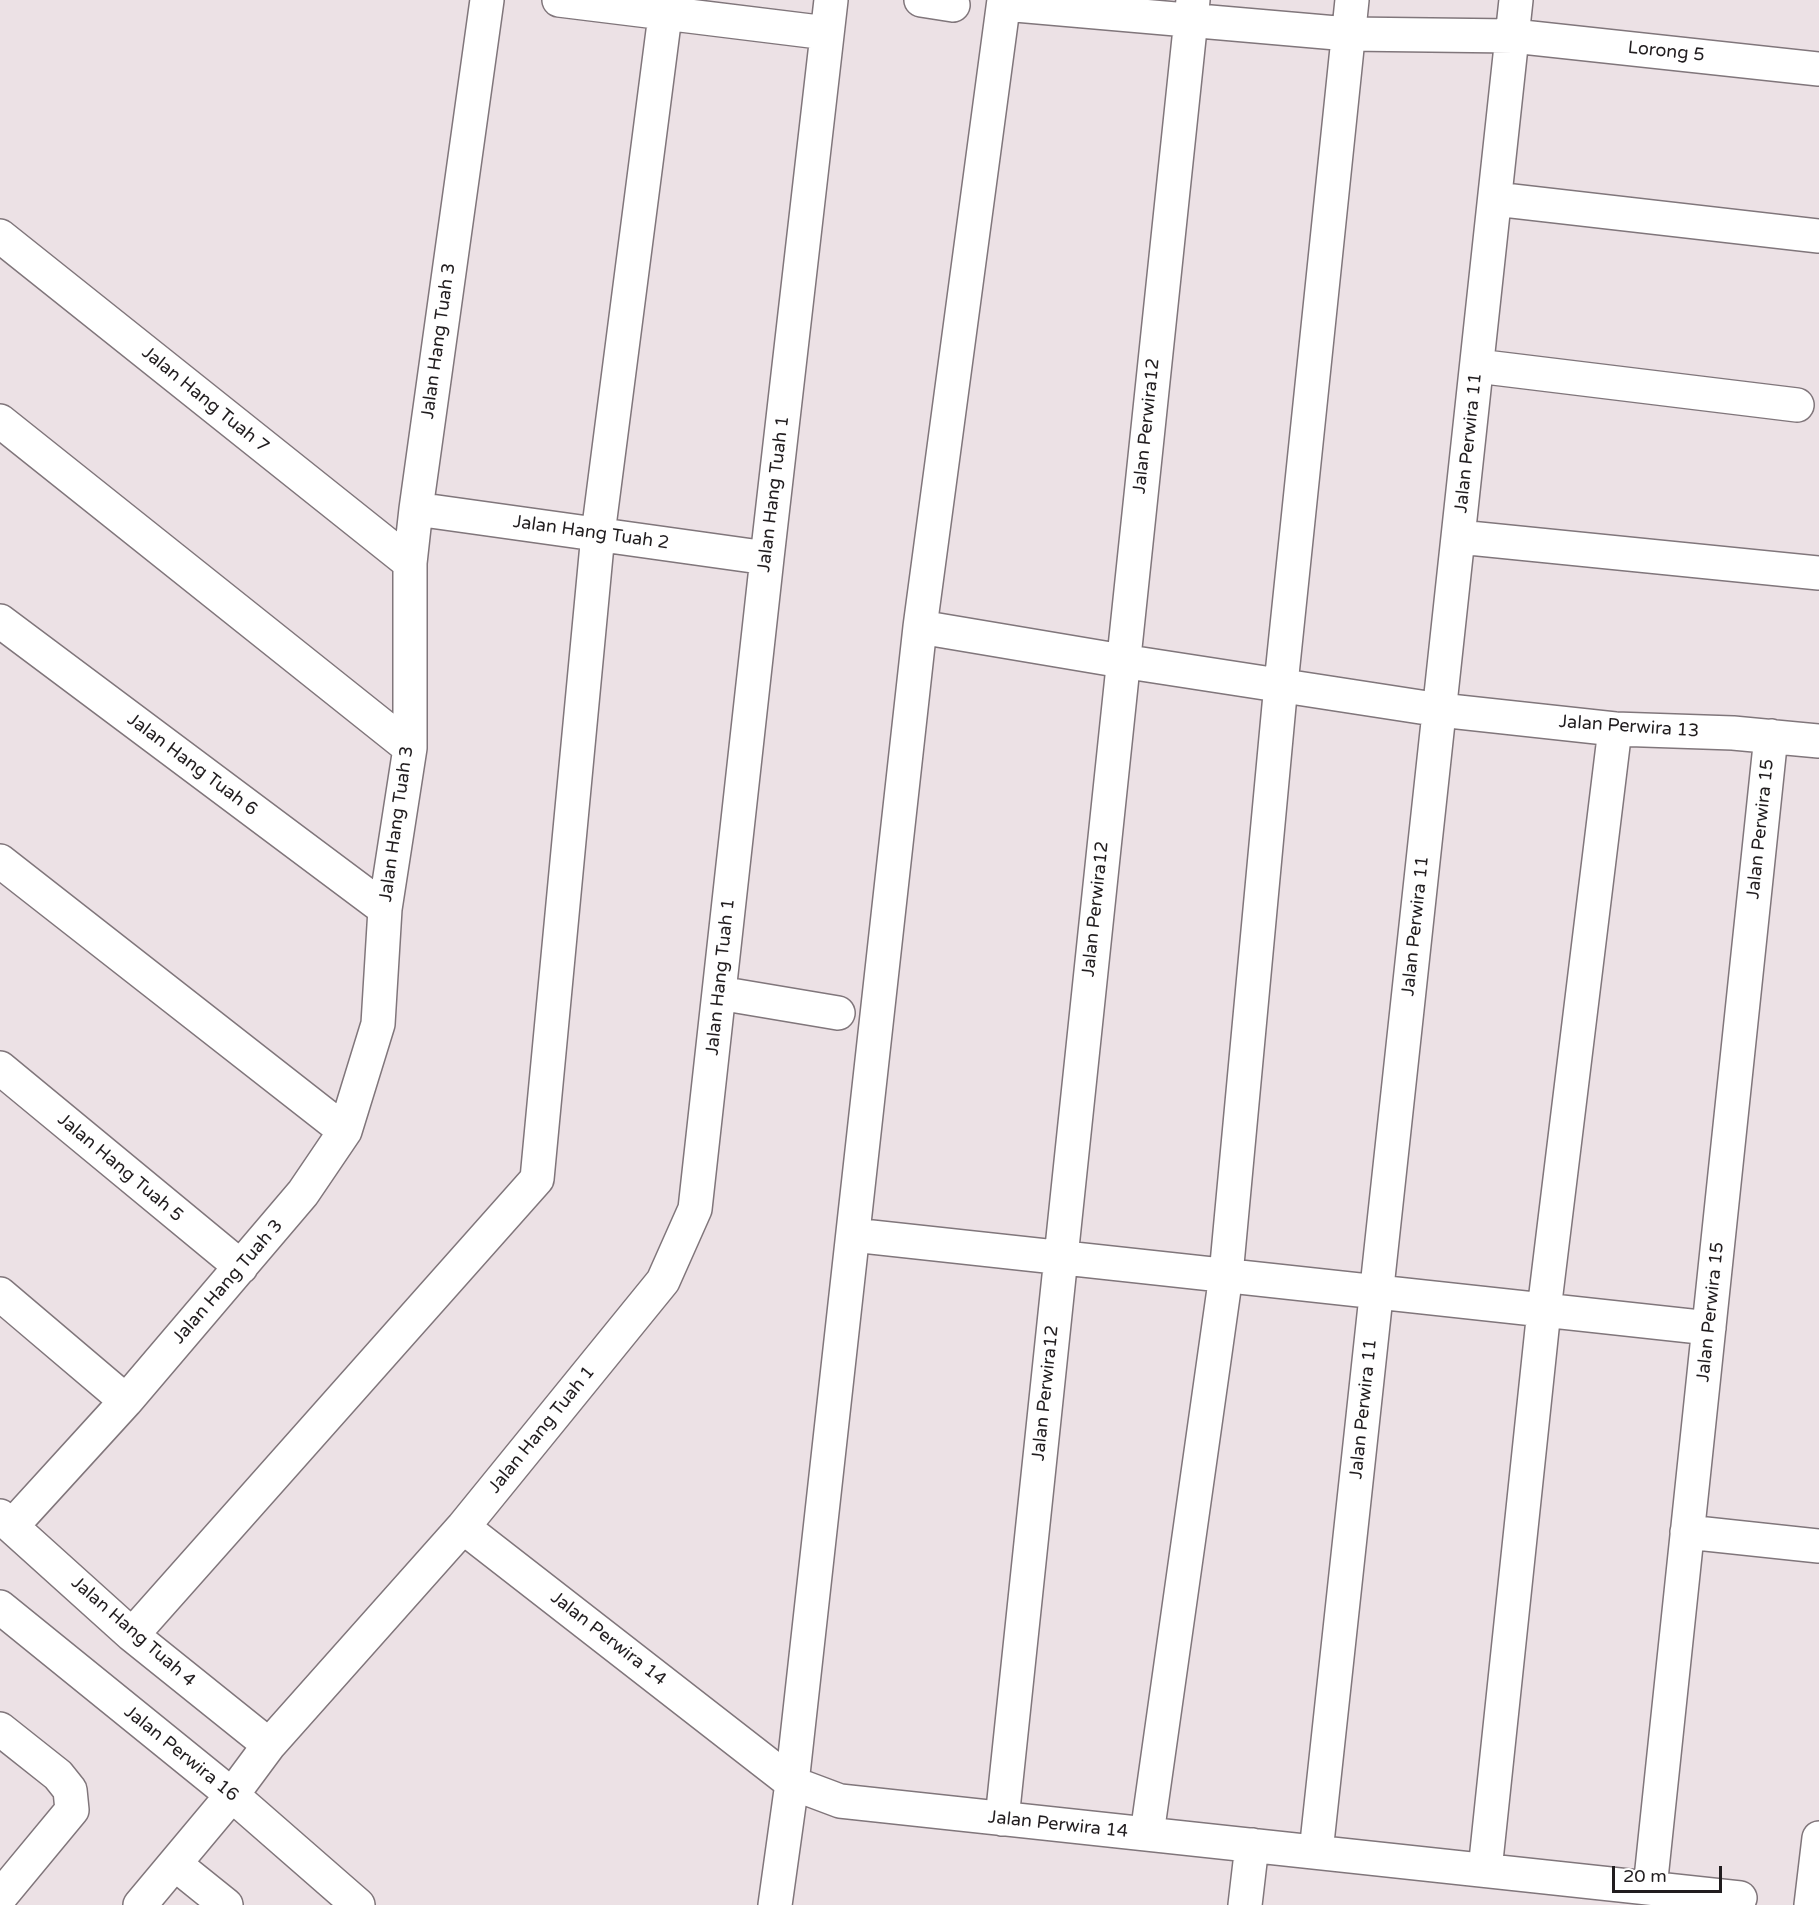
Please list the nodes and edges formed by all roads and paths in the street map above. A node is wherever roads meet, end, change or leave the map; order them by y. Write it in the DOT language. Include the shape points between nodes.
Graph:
graph roads {
  1 [pos="487,0"];
  2 [pos="559,0"];
  3 [pos="831,0"];
  4 [pos="921,0"];
  5 [pos="1352,0"];
  6 [pos="1516,0"];
  7 [pos="1004,2"];
  8 [pos="953,5"];
  9 [pos="667,7"];
  10 [pos="1192,10"];
  11 [pos="827,33"];
  12 [pos="1348,34"];
  13 [pos="1512,36"];
  14 [pos="1819,69"];
  15 [pos="1495,199"];
  16 [pos="0,236"];
  17 [pos="1819,237"];
  18 [pos="1477,366"];
  19 [pos="1797,405"];
  20 [pos="0,421"];
  21 [pos="416,509"];
  22 [pos="598,534"];
  23 [pos="1459,537"];
  24 [pos="767,558"];
  25 [pos="410,563"];
  26 [pos="1819,573"];
  27 [pos="1,623"];
  28 [pos="920,627"];
  29 [pos="1122,661"];
  30 [pos="1281,684"];
  31 [pos="1440,710"];
  32 [pos="1615,729"];
  33 [pos="1771,736"];
  34 [pos="1819,741"];
  35 [pos="410,748"];
  36 [pos="0,861"];
  37 [pos="385,909"];
  38 [pos="719,993"];
  39 [pos="837,1013"];
  40 [pos="0,1068"];
  41 [pos="345,1131"];
  42 [pos="853,1235"];
  43 [pos="1059,1257"];
  44 [pos="241,1267"];
  45 [pos="1226,1275"];
  46 [pos="1377,1292"];
  47 [pos="0,1294"];
  48 [pos="1544,1310"];
  49 [pos="1709,1328"];
  50 [pos="126,1401"];
  51 [pos="6,1521"];
  52 [pos="463,1527"];
  53 [pos="1687,1532"];
  54 [pos="1819,1546"];
  55 [pos="0,1607"];
  56 [pos="132,1635"];
  57 [pos="0,1729"];
  58 [pos="269,1745"];
  59 [pos="792,1783"];
  60 [pos="232,1796"];
  61 [pos="1002,1819"];
  62 [pos="1147,1834"];
  63 [pos="1819,1838"];
  64 [pos="1252,1845"];
  65 [pos="1317,1852"];
  66 [pos="175,1864"];
  67 [pos="1485,1870"];
  68 [pos="1650,1888"];
  69 [pos="0,1897"];
  70 [pos="1740,1898"];
  71 [pos="140,1905"];
  72 [pos="226,1905"];
  73 [pos="358,1905"];
  74 [pos="775,1905"];
  75 [pos="1245,1905"];
  76 [pos="1812,1905"];
  1 -- 21 [label="street, Jalan Hang Tuah 3"];
  2 -- 9 [label="street"];
  3 -- 11 [label="street, Jalan Hang Tuah 1"];
  4 -- 8 [label="street"];
  5 -- 12 [label="street"];
  6 -- 13 [label="street, Jalan Perwira 11"];
  7 -- 10 [label="street, Lorong 5"];
  7 -- 28 [label="street"];
  9 -- 11 [label="street"];
  9 -- 22 [label="street"];
  10 -- 12 [label="street, Lorong 5"];
  10 -- 29 [label="street, Jalan Perwira12"];
  11 -- 24 [label="street, Jalan Hang Tuah 1"];
  12 -- 13 [label="street, Lorong 5"];
  12 -- 30 [label="street"];
  13 -- 14 [label="street, Lorong 5"];
  13 -- 15 [label="street, Jalan Perwira 11"];
  15 -- 17 [label="street"];
  15 -- 18 [label="street, Jalan Perwira 11"];
  16 -- 25 [label="street, Jalan Hang Tuah 7"];
  18 -- 19 [label="street"];
  18 -- 23 [label="street, Jalan Perwira 11"];
  20 -- 35 [label="street"];
  21 -- 22 [label="street, Jalan Hang Tuah 2"];
  21 -- 25 [label="street, Jalan Hang Tuah 3"];
  22 -- 24 [label="street, Jalan Hang Tuah 2"];
  22 -- 56 [label="street" via="537,1179"];
  23 -- 26 [label="street"];
  23 -- 31 [label="street, Jalan Perwira 11"];
  24 -- 38 [label="street, Jalan Hang Tuah 1"];
  25 -- 35 [label="street, Jalan Hang Tuah 3"];
  27 -- 37 [label="street, Jalan Hang Tuah 6"];
  28 -- 29 [label="street, Jalan Perwira 13"];
  28 -- 42 [label="street"];
  29 -- 30 [label="street, Jalan Perwira 13"];
  29 -- 43 [label="street, Jalan Perwira12"];
  30 -- 31 [label="street, Jalan Perwira 13"];
  30 -- 45 [label="street"];
  31 -- 32 [label="street, Jalan Perwira 13"];
  31 -- 46 [label="street, Jalan Perwira 11"];
  32 -- 33 [label="street, Jalan Perwira 13"];
  32 -- 48 [label="street"];
  33 -- 34 [label="street, Jalan Perwira 13"];
  33 -- 49 [label="street, Jalan Perwira 15"];
  35 -- 37 [label="street, Jalan Hang Tuah 3"];
  36 -- 41 [label="street"];
  37 -- 41 [label="street, Jalan Hang Tuah 3" via="378,1024"];
  38 -- 39 [label="street"];
  38 -- 52 [label="street, Jalan Hang Tuah 1" via="695,1209 663,1281"];
  40 -- 44 [label="street, Jalan Hang Tuah 5"];
  41 -- 44 [label="street, Jalan Hang Tuah 3" via="303,1193"];
  42 -- 43 [label="street"];
  42 -- 59 [label="street"];
  43 -- 45 [label="street"];
  43 -- 61 [label="street, Jalan Perwira12"];
  44 -- 50 [label="street, Jalan Hang Tuah 3"];
  45 -- 46 [label="street"];
  45 -- 62 [label="street"];
  46 -- 48 [label="street"];
  46 -- 65 [label="street, Jalan Perwira 11"];
  47 -- 50 [label="street"];
  48 -- 49 [label="street"];
  48 -- 67 [label="street"];
  49 -- 53 [label="street, Jalan Perwira 15"];
  50 -- 51 [label="street, Jalan Hang Tuah 3"];
  51 -- 56 [label="street, Jalan Hang Tuah 4"];
  52 -- 58 [label="street, Jalan Hang Tuah 1"];
  52 -- 59 [label="street, Jalan Perwira 14"];
  53 -- 54 [label="street"];
  53 -- 68 [label="street, Jalan Perwira 15"];
  55 -- 60 [label="street, Jalan Perwira 16"];
  56 -- 58 [label="street, Jalan Hang Tuah 4"];
  57 -- 69 [label="street" via="58,1775 70,1790 72,1810"];
  58 -- 60 [label="street, Jalan Hang Tuah 1"];
  59 -- 61 [label="street, Jalan Perwira 14" via="840,1801"];
  59 -- 74 [label="street"];
  60 -- 66 [label="street, Jalan Hang Tuah 1"];
  60 -- 73 [label="street, Jalan Perwira 16"];
  61 -- 62 [label="street, Jalan Perwira 14"];
  62 -- 64 [label="street, Jalan Perwira 14"];
  63 -- 76 [label="street"];
  64 -- 65 [label="street, Jalan Perwira 14"];
  64 -- 75 [label="street"];
  65 -- 67 [label="street, Jalan Perwira 14"];
  66 -- 71 [label="street, Jalan Hang Tuah 1"];
  66 -- 72 [label="street"];
  67 -- 68 [label="street, Jalan Perwira 14"];
  68 -- 70 [label="street, Jalan Perwira 14"];
}
